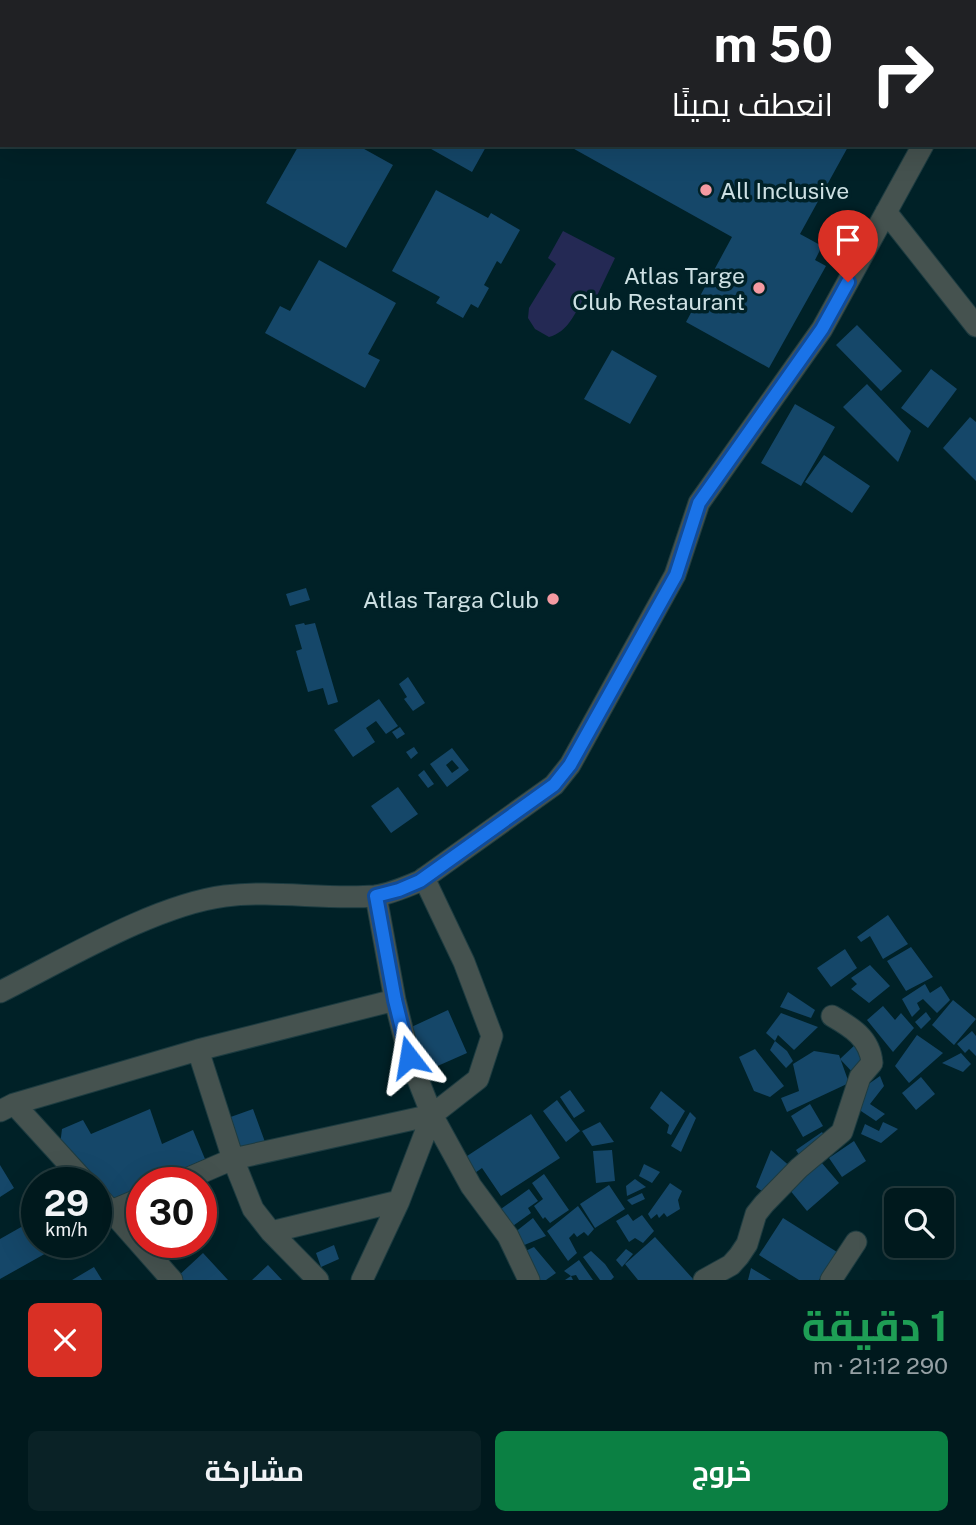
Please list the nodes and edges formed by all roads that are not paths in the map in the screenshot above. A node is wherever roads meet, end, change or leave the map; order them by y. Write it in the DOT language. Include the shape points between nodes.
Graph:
graph roads {
  1 [pos="922,147"];
  2 [pos="886,212"];
  3 [pos="976,326"];
  4 [pos="424,878"];
  5 [pos="376,896"];
  6 [pos="0,992"];
  7 [pos="395,1000"];
  8 [pos="832,1016"];
  9 [pos="198,1050"];
  10 [pos="7,1108"];
  11 [pos="432,1115"];
  12 [pos="233,1159"];
  13 [pos="69,1167"];
  14 [pos="214,1167"];
  15 [pos="399,1200"];
  16 [pos="112,1212"];
  17 [pos="271,1232"];
  18 [pos="856,1242"];
  19 [pos="172,1280"];
  20 [pos="318,1280"];
  21 [pos="362,1280"];
  22 [pos="529,1280"];
  23 [pos="704,1280"];
  24 [pos="831,1280"];
  1 -- 2 [label="street"];
  2 -- 3 [label="street"];
  2 -- 4 [label="street" via="822,329 699,503 676,575 570,765 554,785"];
  4 -- 5 [label="street"];
  4 -- 11 [label="street" via="464,962 492,1036 478,1079"];
  5 -- 6 [label="street" via="264,893 191,904 128,928"];
  5 -- 7 [label="street"];
  7 -- 9 [label="street"];
  7 -- 11 [label="street" via="409,1057"];
  8 -- 23 [label="street" via="859,1034 871,1055 872,1063 860,1077 846,1124 764,1204 747,1244 731,1265"];
  9 -- 10 [label="street"];
  9 -- 12 [label="street"];
  10 -- 13 [label="street"];
  11 -- 12 [label="street"];
  11 -- 15 [label="street"];
  11 -- 22 [label="street" via="471,1186 508,1236"];
  12 -- 14 [label="street"];
  12 -- 17 [label="street" via="253,1209"];
  15 -- 17 [label="street"];
  15 -- 21 [label="street"];
  16 -- 19 [label="street"];
  17 -- 20 [label="street"];
  18 -- 24 [label="street"];
}
